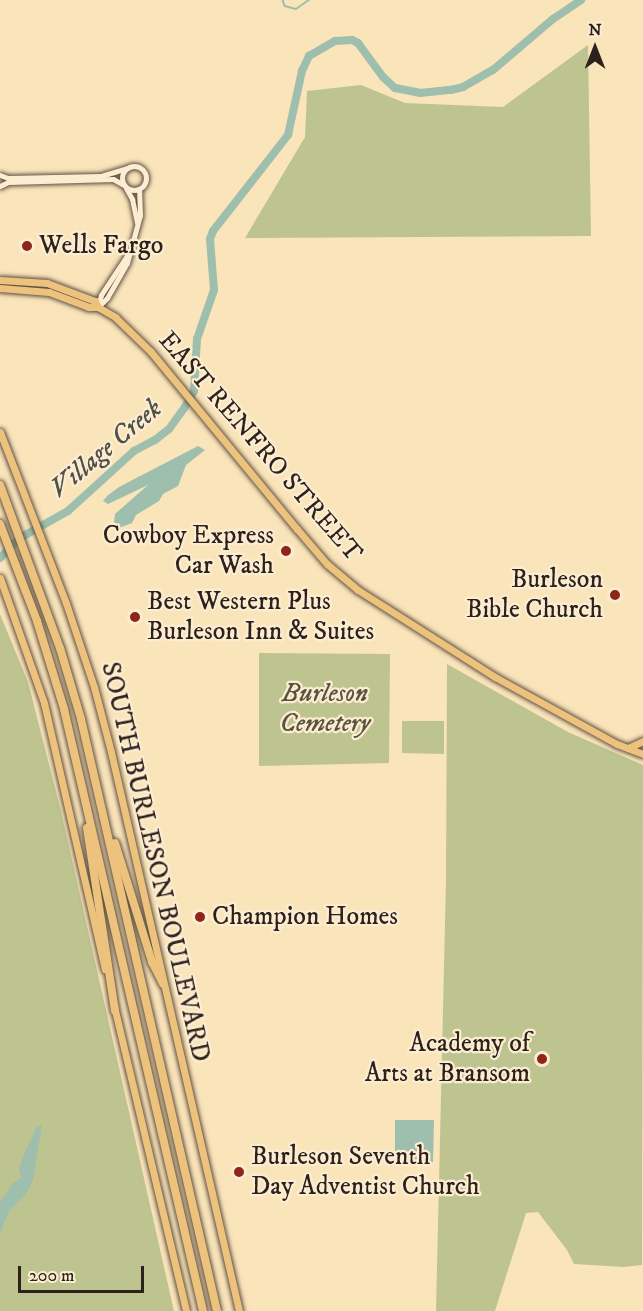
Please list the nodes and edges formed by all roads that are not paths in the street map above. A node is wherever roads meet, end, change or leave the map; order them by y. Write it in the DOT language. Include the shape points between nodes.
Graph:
graph roads {
  1 [pos="128,168"];
  2 [pos="0,176"];
  3 [pos="0,186"];
  4 [pos="125,186"];
  5 [pos="139,189"];
  6 [pos="137,227"];
  7 [pos="0,280"];
  8 [pos="33,281"];
  9 [pos="0,286"];
  10 [pos="98,307"];
  11 [pos="0,432"];
  12 [pos="0,485"];
  13 [pos="1,525"];
  14 [pos="0,578"];
  15 [pos="643,741"];
  16 [pos="628,748"];
  17 [pos="643,754"];
  18 [pos="82,783"];
  19 [pos="97,784"];
  20 [pos="163,984"];
  21 [pos="115,1011"];
  22 [pos="186,1311"];
  23 [pos="203,1311"];
  24 [pos="217,1311"];
  25 [pos="239,1311"];
  1 -- 2 [label="street" via="100,176"];
  1 -- 4 [label="street" via="122,177"];
  1 -- 5 [label="street" via="140,168 145,175"];
  3 -- 4 [label="street" via="8,182 113,179"];
  4 -- 5 [label="street"];
  4 -- 6 [label="street" via="132,199"];
  5 -- 6 [label="street"];
  6 -- 10 [label="street" via="127,263 108,298"];
  7 -- 8 [label="main road, EAST RENFRO STREET"];
  8 -- 9 [label="main road" via="29,285"];
  8 -- 10 [label="main road, EAST RENFRO STREET" via="88,297"];
  9 -- 10 [label="main road, EAST RENFRO STREET" via="49,292"];
  10 -- 16 [label="main road, EAST RENFRO STREET" via="132,332 327,564 358,590 495,677"];
  11 -- 20 [label="main road, SOUTH BURLESON BOULEVARD" via="94,687"];
  12 -- 19 [label="highway" via="73,688"];
  13 -- 18 [label="highway" via="56,681"];
  14 -- 21 [label="main road" via="44,703"];
  15 -- 16 [label="main road"];
  16 -- 17 [label="main road, EAST RENFRO STREET"];
  18 -- 21 [label="highway"];
  18 -- 23 [label="highway"];
  19 -- 20 [label="highway"];
  19 -- 24 [label="highway"];
  20 -- 25 [label="main road, SOUTH BURLESON BOULEVARD"];
  21 -- 22 [label="main road"];
}
